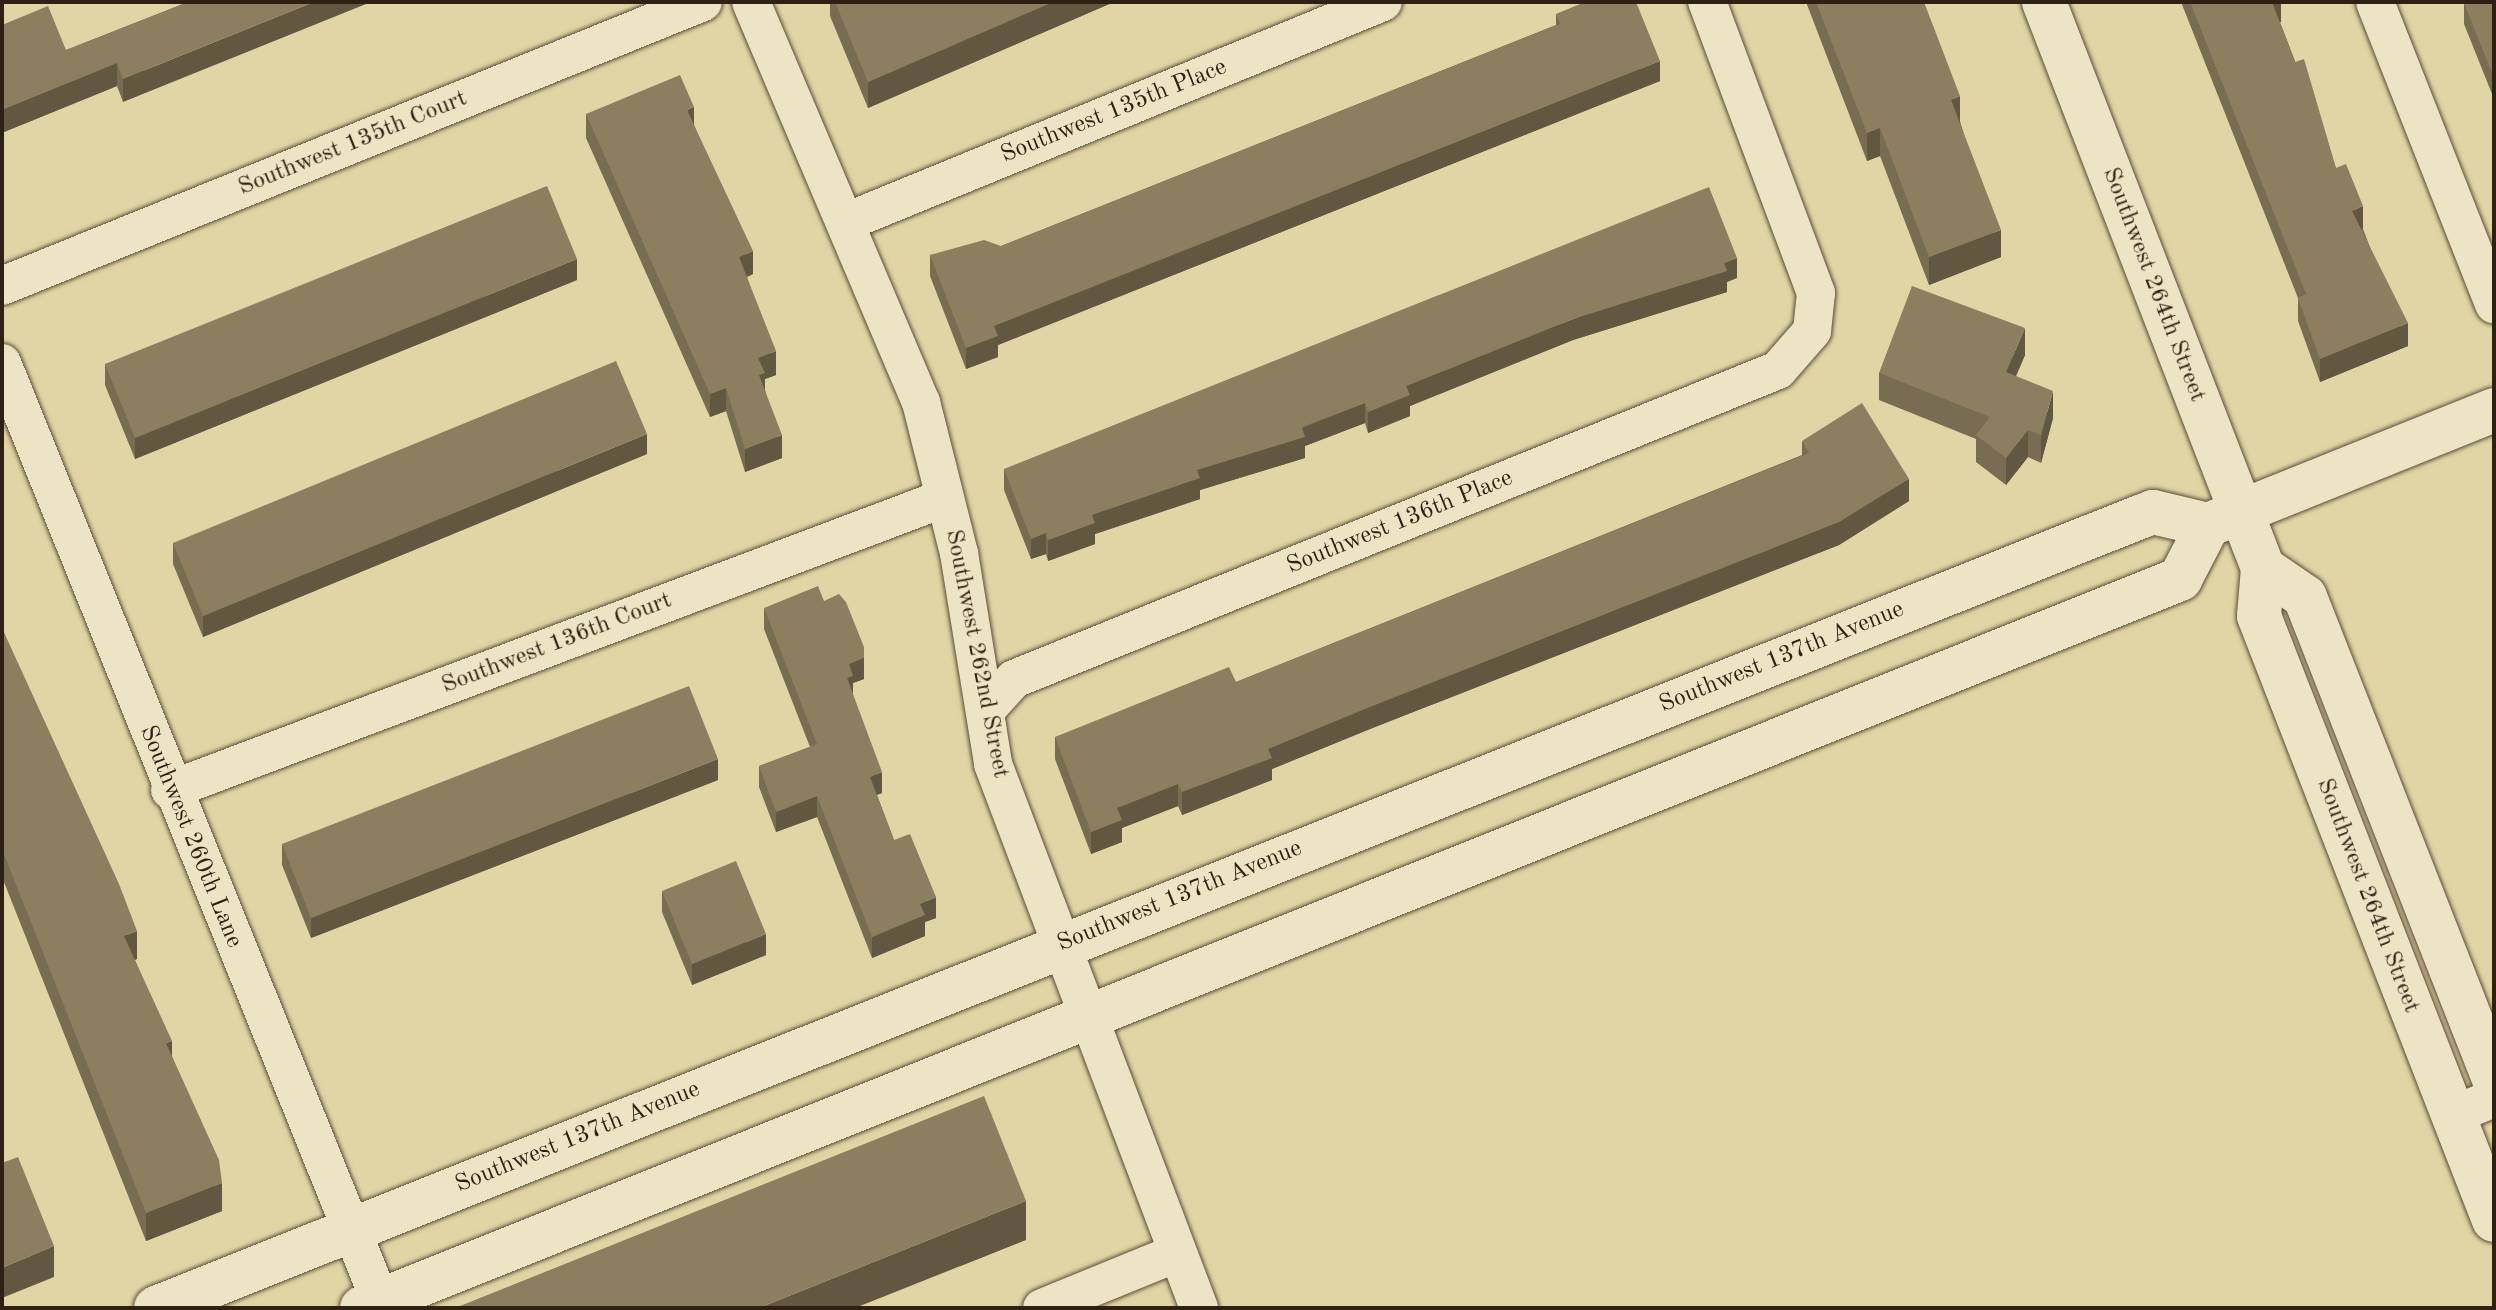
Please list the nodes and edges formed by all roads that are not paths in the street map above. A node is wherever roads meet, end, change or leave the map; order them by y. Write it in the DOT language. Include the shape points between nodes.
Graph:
graph roads {
  1 [pos="703,2"];
  2 [pos="751,2"];
  3 [pos="1383,2"];
  4 [pos="1707,2"];
  5 [pos="2044,2"];
  6 [pos="2375,2"];
  7 [pos="846,222"];
  8 [pos="2,286"];
  9 [pos="2494,304"];
  10 [pos="2,363"];
  11 [pos="2494,410"];
  12 [pos="945,498"];
  13 [pos="2225,519"];
  14 [pos="2263,568"];
  15 [pos="985,711"];
  16 [pos="170,790"];
  17 [pos="1057,945"];
  18 [pos="1086,1020"];
  19 [pos="2494,1079"];
  20 [pos="2494,1098"];
  21 [pos="2453,1115"];
  22 [pos="2494,1220"];
  23 [pos="350,1229"];
  24 [pos="1177,1253"];
  25 [pos="375,1306"];
  26 [pos="156,1308"];
  27 [pos="1042,1308"];
  28 [pos="1199,1308"];
  1 -- 8 [label="street, Southwest 135th Court"];
  2 -- 7 [label="street, Southwest 262nd Street"];
  3 -- 7 [label="street, Southwest 135th Place"];
  4 -- 15 [label="street, Southwest 136th Place" via="1792,213 1816,293 1812,331 1778,370 1014,679"];
  5 -- 13 [label="main road, Southwest 264th Street"];
  6 -- 9 [label="street"];
  7 -- 12 [label="street, Southwest 262nd Street" via="921,402"];
  10 -- 16 [label="street, Southwest 260th Lane"];
  11 -- 13 [label="main road"];
  12 -- 15 [label="street, Southwest 262nd Street"];
  12 -- 16 [label="street, Southwest 136th Court"];
  13 -- 14 [label="main road, Southwest 264th Street"];
  13 -- 17 [label="main road, Southwest 137th Avenue" via="2153,512"];
  13 -- 18 [label="main road" via="2180,579"];
  14 -- 19 [label="main road, Southwest 264th Street" via="2305,597"];
  14 -- 21 [label="main road, Southwest 264th Street" via="2259,616"];
  15 -- 17 [label="street, Southwest 262nd Street" via="993,764"];
  16 -- 23 [label="street, Southwest 260th Lane"];
  17 -- 18 [label="street, Southwest 262nd Street"];
  17 -- 23 [label="main road, Southwest 137th Avenue"];
  18 -- 24 [label="street, Southwest 262nd Street"];
  18 -- 25 [label="main road"];
  20 -- 21 [label="street"];
  21 -- 22 [label="main road, Southwest 264th Street"];
  23 -- 25 [label="street, Southwest 260th Lane"];
  23 -- 26 [label="main road, Southwest 137th Avenue"];
  24 -- 27 [label="street"];
  24 -- 28 [label="street, Southwest 262nd Street"];
}
